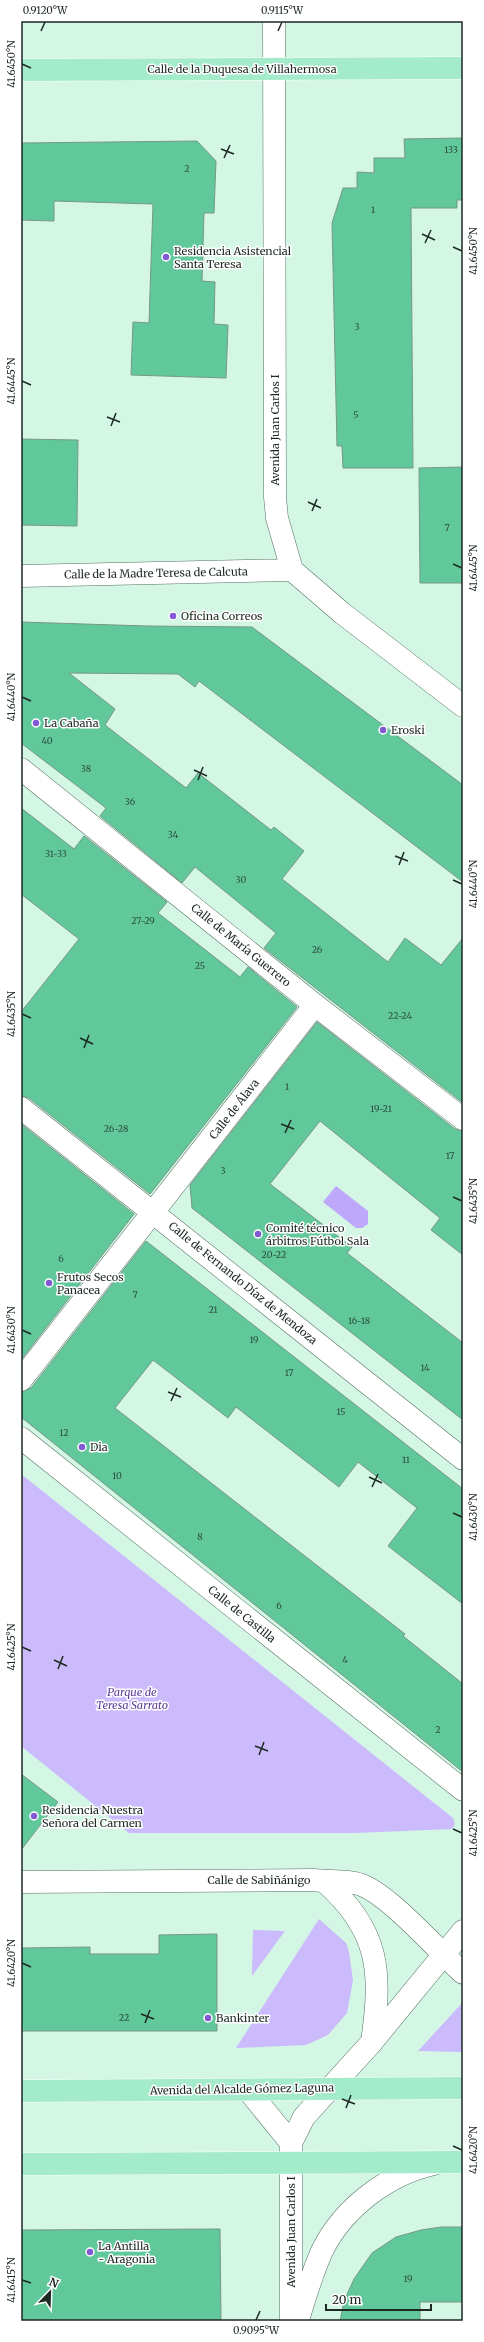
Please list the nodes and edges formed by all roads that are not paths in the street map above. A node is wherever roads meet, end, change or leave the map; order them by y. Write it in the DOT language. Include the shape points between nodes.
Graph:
graph roads {
  1 [pos="274,21"];
  2 [pos="273,68"];
  3 [pos="463,68"];
  4 [pos="21,70"];
  5 [pos="292,570"];
  6 [pos="21,576"];
  7 [pos="463,706"];
  8 [pos="21,769"];
  9 [pos="310,1011"];
  10 [pos="21,1108"];
  11 [pos="463,1119"];
  12 [pos="21,1380"];
  13 [pos="21,1438"];
  14 [pos="463,1459"];
  15 [pos="463,1790"];
  16 [pos="21,1882"];
  17 [pos="325,1882"];
  18 [pos="463,1931"];
  19 [pos="443,1954"];
  20 [pos="463,1973"];
  21 [pos="372,2042"];
  22 [pos="332,2088"];
  23 [pos="463,2088"];
  24 [pos="248,2090"];
  25 [pos="21,2091"];
  26 [pos="291,2153"];
  27 [pos="456,2162"];
  28 [pos="21,2164"];
  29 [pos="291,2321"];
  30 [pos="298,2321"];
  1 -- 2 [label="street, Avenida Juan Carlos I"];
  2 -- 3 [label="main road, Calle de la Duquesa de Villahermosa"];
  2 -- 4 [label="main road, Calle de la Duquesa de Villahermosa"];
  2 -- 5 [label="street, Avenida Juan Carlos I" via="275,497 277,518"];
  5 -- 6 [label="street, Calle de la Madre Teresa de Calcuta"];
  5 -- 7 [label="street" via="342,613"];
  8 -- 11 [label="street, Calle de María Guerrero" via="315,1005"];
  9 -- 12 [label="street, Calle de Álava"];
  10 -- 14 [label="street, Calle de Fernando Díaz de Mendoza"];
  13 -- 15 [label="street, Calle de Castilla"];
  16 -- 17 [label="street, Calle de Sabiñánigo"];
  17 -- 19 [label="street, Calle de Sabiñánigo" via="348,1882 372,1890"];
  17 -- 21 [label="street" via="354,1910 370,1940 378,1987"];
  18 -- 19 [label="street, Avenida Juan Carlos I"];
  19 -- 20 [label="street, Calle de Sabiñánigo"];
  19 -- 21 [label="street, Avenida Juan Carlos I"];
  21 -- 22 [label="street, Avenida Juan Carlos I"];
  22 -- 23 [label="main road, Avenida del Alcalde Gómez Laguna"];
  22 -- 24 [label="main road, Avenida del Alcalde Gómez Laguna"];
  22 -- 26 [label="street, Avenida Juan Carlos I" via="304,2117"];
  24 -- 25 [label="main road, Avenida del Alcalde Gómez Laguna"];
  24 -- 26 [label="street"];
  26 -- 27 [label="main road"];
  26 -- 28 [label="main road"];
  26 -- 29 [label="street, Avenida Juan Carlos I"];
  27 -- 30 [label="street" via="418,2168 392,2180 370,2194 347,2214 323,2250"];
}
